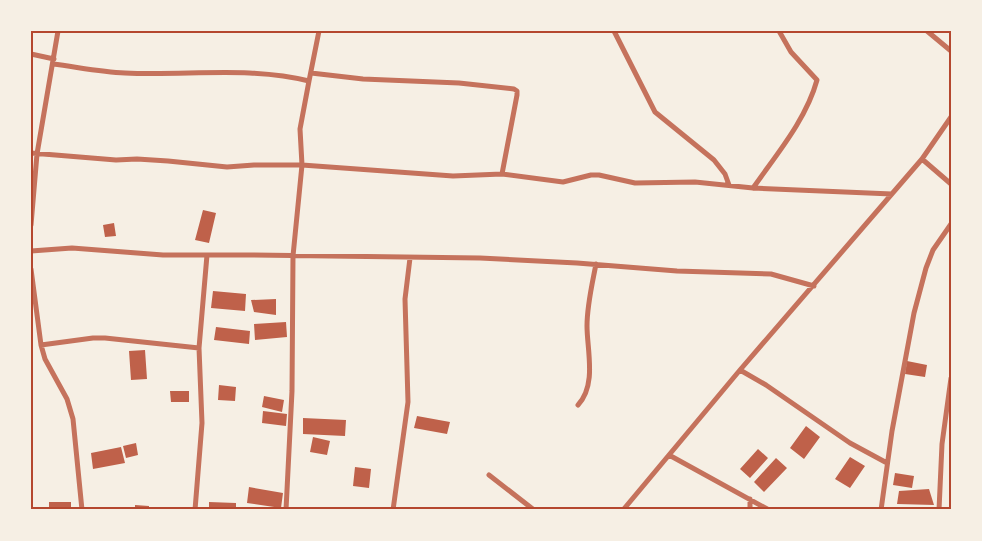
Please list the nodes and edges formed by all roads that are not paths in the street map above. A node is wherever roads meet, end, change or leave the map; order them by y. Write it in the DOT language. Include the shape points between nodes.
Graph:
graph roads {
  1 [pos="58,31"];
  2 [pos="319,31"];
  3 [pos="614,31"];
  4 [pos="779,31"];
  5 [pos="927,31"];
  6 [pos="951,51"];
  7 [pos="31,54"];
  8 [pos="53,61"];
  9 [pos="312,72"];
  10 [pos="309,81"];
  11 [pos="951,117"];
  12 [pos="34,153"];
  13 [pos="922,158"];
  14 [pos="302,165"];
  15 [pos="502,174"];
  16 [pos="951,184"];
  17 [pos="729,185"];
  18 [pos="753,188"];
  19 [pos="892,194"];
  20 [pos="31,224"];
  21 [pos="951,224"];
  22 [pos="31,251"];
  23 [pos="207,255"];
  24 [pos="293,256"];
  25 [pos="410,258"];
  26 [pos="596,264"];
  27 [pos="31,269"];
  28 [pos="814,286"];
  29 [pos="41,345"];
  30 [pos="199,348"];
  31 [pos="740,370"];
  32 [pos="951,378"];
  33 [pos="578,405"];
  34 [pos="669,454"];
  35 [pos="887,463"];
  36 [pos="489,475"];
  37 [pos="750,499"];
  38 [pos="82,510"];
  39 [pos="195,510"];
  40 [pos="286,510"];
  41 [pos="393,510"];
  42 [pos="534,510"];
  43 [pos="623,510"];
  44 [pos="750,510"];
  45 [pos="769,510"];
  46 [pos="881,510"];
  47 [pos="939,510"];
  1 -- 8 [label="street"];
  2 -- 9 [label="street"];
  3 -- 17 [label="street" via="655,112 714,160 726,174"];
  4 -- 18 [label="street" via="791,52 817,80 801,117"];
  5 -- 6 [label="street"];
  7 -- 8 [label="street"];
  8 -- 10 [label="street" via="124,73 257,73"];
  8 -- 12 [label="street"];
  9 -- 10 [label="street"];
  9 -- 15 [label="street" via="363,79 514,89 517,95"];
  10 -- 14 [label="street" via="300,129"];
  11 -- 13 [label="street"];
  12 -- 14 [label="street" via="227,167"];
  12 -- 20 [label="street"];
  13 -- 16 [label="street"];
  13 -- 19 [label="street"];
  14 -- 15 [label="street" via="453,176"];
  14 -- 24 [label="street"];
  15 -- 17 [label="street" via="563,182 591,175 635,183"];
  17 -- 18 [label="street"];
  18 -- 19 [label="street"];
  19 -- 28 [label="street"];
  21 -- 35 [label="street" via="933,250 926,268 905,355"];
  22 -- 23 [label="street" via="72,248 146,255"];
  23 -- 24 [label="street"];
  23 -- 30 [label="street"];
  24 -- 25 [label="street"];
  24 -- 40 [label="street" via="292,392"];
  25 -- 26 [label="street"];
  25 -- 41 [label="street" via="405,299 408,402"];
  26 -- 28 [label="street" via="770,274"];
  26 -- 33 [label="street" via="587,327 590,373"];
  27 -- 29 [label="street"];
  28 -- 31 [label="street"];
  29 -- 30 [label="street" via="99,338"];
  29 -- 38 [label="street" via="74,419"];
  30 -- 39 [label="street" via="202,423"];
  31 -- 34 [label="street"];
  31 -- 35 [label="street" via="850,443"];
  32 -- 47 [label="street" via="942,444"];
  34 -- 37 [label="street"];
  34 -- 43 [label="street"];
  35 -- 46 [label="street"];
  36 -- 42 [label="street"];
  37 -- 44 [label="street"];
  37 -- 45 [label="street"];
}
